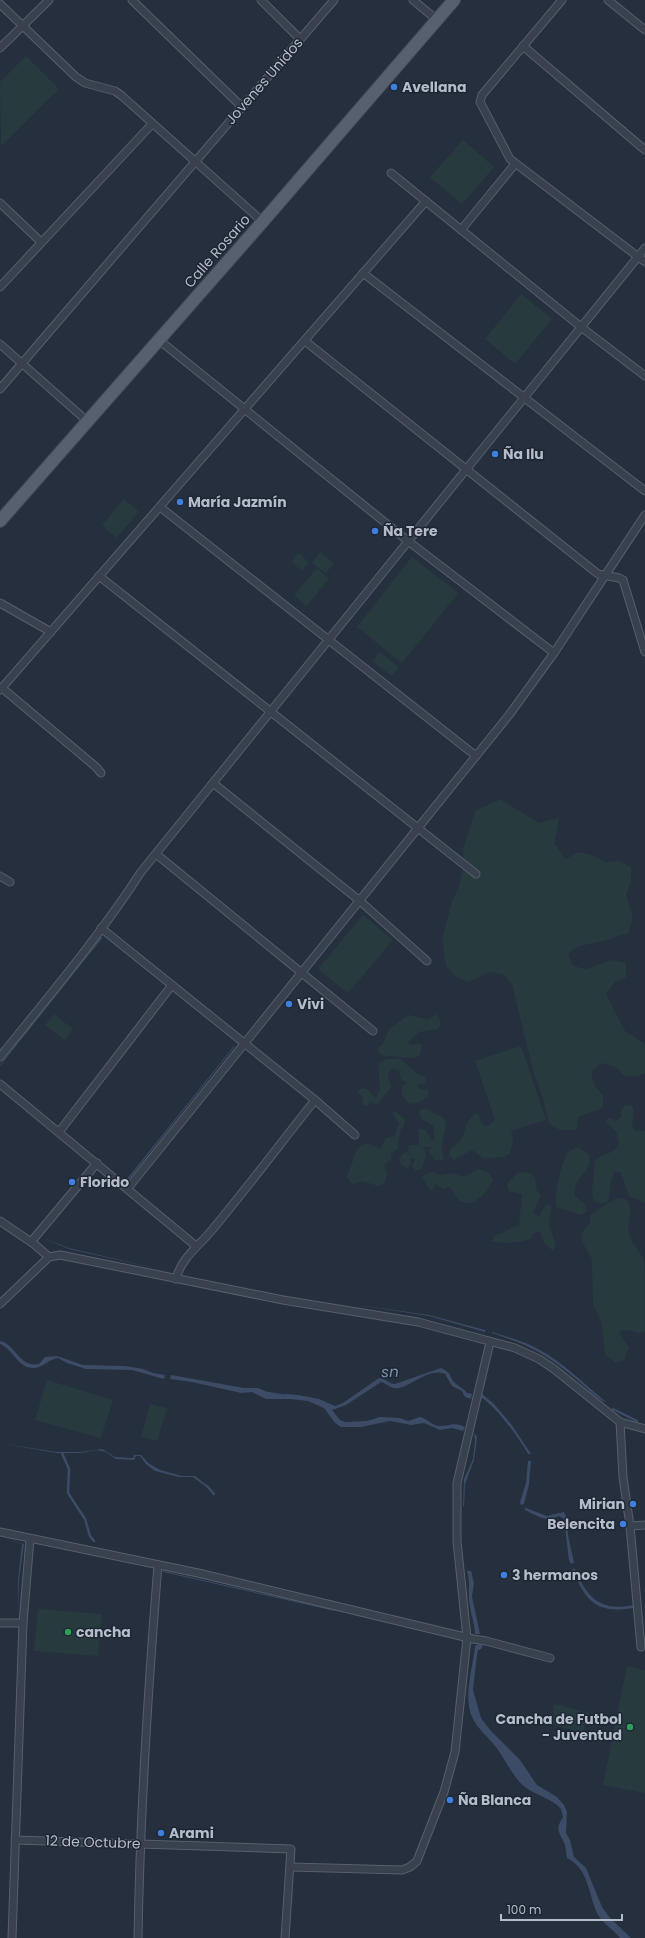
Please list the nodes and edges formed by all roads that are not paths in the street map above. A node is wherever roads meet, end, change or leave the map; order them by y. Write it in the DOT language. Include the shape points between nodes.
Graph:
graph roads {
  1 [pos="49,0"];
  2 [pos="132,0"];
  3 [pos="261,0"];
  4 [pos="334,0"];
  5 [pos="413,0"];
  6 [pos="454,0"];
  7 [pos="562,0"];
  8 [pos="608,0"];
  9 [pos="0,4"];
  10 [pos="437,20"];
  11 [pos="22,26"];
  12 [pos="645,30"];
  13 [pos="300,39"];
  14 [pos="523,46"];
  15 [pos="0,48"];
  16 [pos="242,107"];
  17 [pos="152,124"];
  18 [pos="645,150"];
  19 [pos="195,162"];
  20 [pos="515,164"];
  21 [pos="391,172"];
  22 [pos="426,201"];
  23 [pos="0,203"];
  24 [pos="263,222"];
  25 [pos="461,230"];
  26 [pos="41,242"];
  27 [pos="645,248"];
  28 [pos="638,257"];
  29 [pos="645,262"];
  30 [pos="363,273"];
  31 [pos="0,287"];
  32 [pos="581,327"];
  33 [pos="159,340"];
  34 [pos="304,341"];
  35 [pos="0,344"];
  36 [pos="23,364"];
  37 [pos="645,376"];
  38 [pos="0,389"];
  39 [pos="524,397"];
  40 [pos="245,410"];
  41 [pos="87,421"];
  42 [pos="466,469"];
  43 [pos="645,491"];
  44 [pos="160,507"];
  45 [pos="645,515"];
  46 [pos="0,520"];
  47 [pos="408,541"];
  48 [pos="99,576"];
  49 [pos="605,576"];
  50 [pos="0,603"];
  51 [pos="51,632"];
  52 [pos="328,640"];
  53 [pos="645,652"];
  54 [pos="554,653"];
  55 [pos="1,689"];
  56 [pos="270,712"];
  57 [pos="476,756"];
  58 [pos="101,773"];
  59 [pos="213,782"];
  60 [pos="418,829"];
  61 [pos="156,854"];
  62 [pos="476,874"];
  63 [pos="0,876"];
  64 [pos="10,882"];
  65 [pos="360,901"];
  66 [pos="101,928"];
  67 [pos="427,961"];
  68 [pos="301,973"];
  69 [pos="172,985"];
  70 [pos="373,1031"];
  71 [pos="245,1044"];
  72 [pos="0,1057"];
  73 [pos="0,1084"];
  74 [pos="315,1100"];
  75 [pos="59,1132"];
  76 [pos="355,1135"];
  77 [pos="97,1163"];
  78 [pos="128,1188"];
  79 [pos="0,1222"];
  80 [pos="32,1242"];
  81 [pos="196,1246"];
  82 [pos="49,1257"];
  83 [pos="176,1279"];
  84 [pos="0,1304"];
  85 [pos="490,1342"];
  86 [pos="620,1422"];
  87 [pos="645,1429"];
  88 [pos="645,1525"];
  89 [pos="630,1526"];
  90 [pos="0,1532"];
  91 [pos="30,1539"];
  92 [pos="158,1565"];
  93 [pos="0,1623"];
  94 [pos="23,1623"];
  95 [pos="470,1639"];
  96 [pos="641,1648"];
  97 [pos="550,1658"];
  98 [pos="15,1840"];
  99 [pos="140,1844"];
  100 [pos="291,1867"];
  101 [pos="12,1938"];
  102 [pos="138,1938"];
  103 [pos="284,1938"];
  1 -- 11 [label="street"];
  2 -- 16 [label="street"];
  3 -- 13 [label="street"];
  4 -- 13 [label="street, Jovenes Unidos"];
  5 -- 10 [label="street"];
  6 -- 10 [label="main road, Calle Rosario"];
  7 -- 14 [label="street"];
  8 -- 12 [label="street"];
  9 -- 11 [label="street"];
  10 -- 24 [label="main road, Calle Rosario"];
  11 -- 15 [label="street"];
  11 -- 17 [label="street" via="76,77 85,83 118,93"];
  13 -- 16 [label="street, Jovenes Unidos"];
  14 -- 18 [label="street"];
  14 -- 20 [label="street" via="482,95 480,102 501,144"];
  16 -- 19 [label="street, Jovenes Unidos"];
  17 -- 19 [label="street"];
  17 -- 26 [label="street"];
  19 -- 24 [label="street"];
  19 -- 36 [label="street, Jovenes Unidos"];
  20 -- 25 [label="street"];
  20 -- 28 [label="street"];
  21 -- 22 [label="street"];
  22 -- 25 [label="street"];
  22 -- 30 [label="street"];
  23 -- 26 [label="street"];
  24 -- 33 [label="main road, Calle Rosario"];
  25 -- 32 [label="street"];
  26 -- 31 [label="street"];
  27 -- 28 [label="street"];
  28 -- 29 [label="street"];
  28 -- 32 [label="street"];
  30 -- 34 [label="street"];
  30 -- 39 [label="street"];
  32 -- 37 [label="street"];
  32 -- 39 [label="street"];
  33 -- 40 [label="street"];
  33 -- 41 [label="main road, Calle Rosario"];
  34 -- 40 [label="street"];
  34 -- 42 [label="street"];
  35 -- 36 [label="street"];
  36 -- 38 [label="street, Jovenes Unidos"];
  36 -- 41 [label="street"];
  39 -- 42 [label="street"];
  39 -- 43 [label="street"];
  40 -- 44 [label="street"];
  40 -- 47 [label="street"];
  41 -- 46 [label="main road, Calle Rosario"];
  42 -- 47 [label="street"];
  42 -- 49 [label="street" via="598,574"];
  44 -- 48 [label="street"];
  44 -- 52 [label="street"];
  45 -- 49 [label="street"];
  47 -- 52 [label="street"];
  47 -- 54 [label="street"];
  48 -- 51 [label="street"];
  48 -- 56 [label="street"];
  49 -- 53 [label="street" via="619,578 625,584"];
  49 -- 54 [label="street"];
  50 -- 51 [label="street"];
  51 -- 55 [label="street"];
  52 -- 56 [label="street"];
  52 -- 57 [label="street"];
  54 -- 57 [label="street"];
  55 -- 58 [label="street" via="96,766"];
  56 -- 59 [label="street"];
  56 -- 60 [label="street"];
  57 -- 60 [label="street"];
  59 -- 61 [label="street"];
  59 -- 65 [label="street"];
  60 -- 62 [label="street"];
  60 -- 65 [label="street"];
  61 -- 66 [label="street"];
  61 -- 68 [label="street"];
  63 -- 64 [label="street"];
  65 -- 67 [label="street"];
  65 -- 68 [label="street"];
  66 -- 69 [label="street"];
  66 -- 72 [label="street"];
  68 -- 70 [label="street"];
  68 -- 71 [label="street"];
  69 -- 71 [label="street"];
  69 -- 75 [label="street"];
  71 -- 74 [label="street"];
  71 -- 78 [label="street"];
  73 -- 75 [label="street"];
  74 -- 76 [label="street"];
  74 -- 81 [label="street" via="210,1232"];
  75 -- 77 [label="street"];
  77 -- 78 [label="street"];
  77 -- 80 [label="street"];
  78 -- 81 [label="street"];
  79 -- 80 [label="street"];
  80 -- 82 [label="street"];
  81 -- 83 [label="street" via="180,1266"];
  82 -- 83 [label="street" via="60,1255"];
  82 -- 84 [label="street"];
  83 -- 85 [label="street" via="418,1322"];
  85 -- 86 [label="street" via="515,1348 539,1359"];
  85 -- 95 [label="street" via="457,1483 457,1540"];
  86 -- 87 [label="street"];
  86 -- 89 [label="street" via="623,1477"];
  88 -- 89 [label="street"];
  89 -- 96 [label="street"];
  90 -- 91 [label="street"];
  91 -- 92 [label="street"];
  91 -- 94 [label="street"];
  92 -- 95 [label="street" via="374,1614"];
  92 -- 99 [label="street" via="147,1704"];
  93 -- 94 [label="street"];
  94 -- 98 [label="street"];
  95 -- 97 [label="street"];
  95 -- 100 [label="street" via="455,1752 417,1861 402,1870"];
  98 -- 99 [label="street, 12 de Octubre"];
  98 -- 101 [label="street"];
  99 -- 100 [label="street, 12 de Octubre" via="291,1849"];
  99 -- 102 [label="street"];
  100 -- 103 [label="street"];
}
